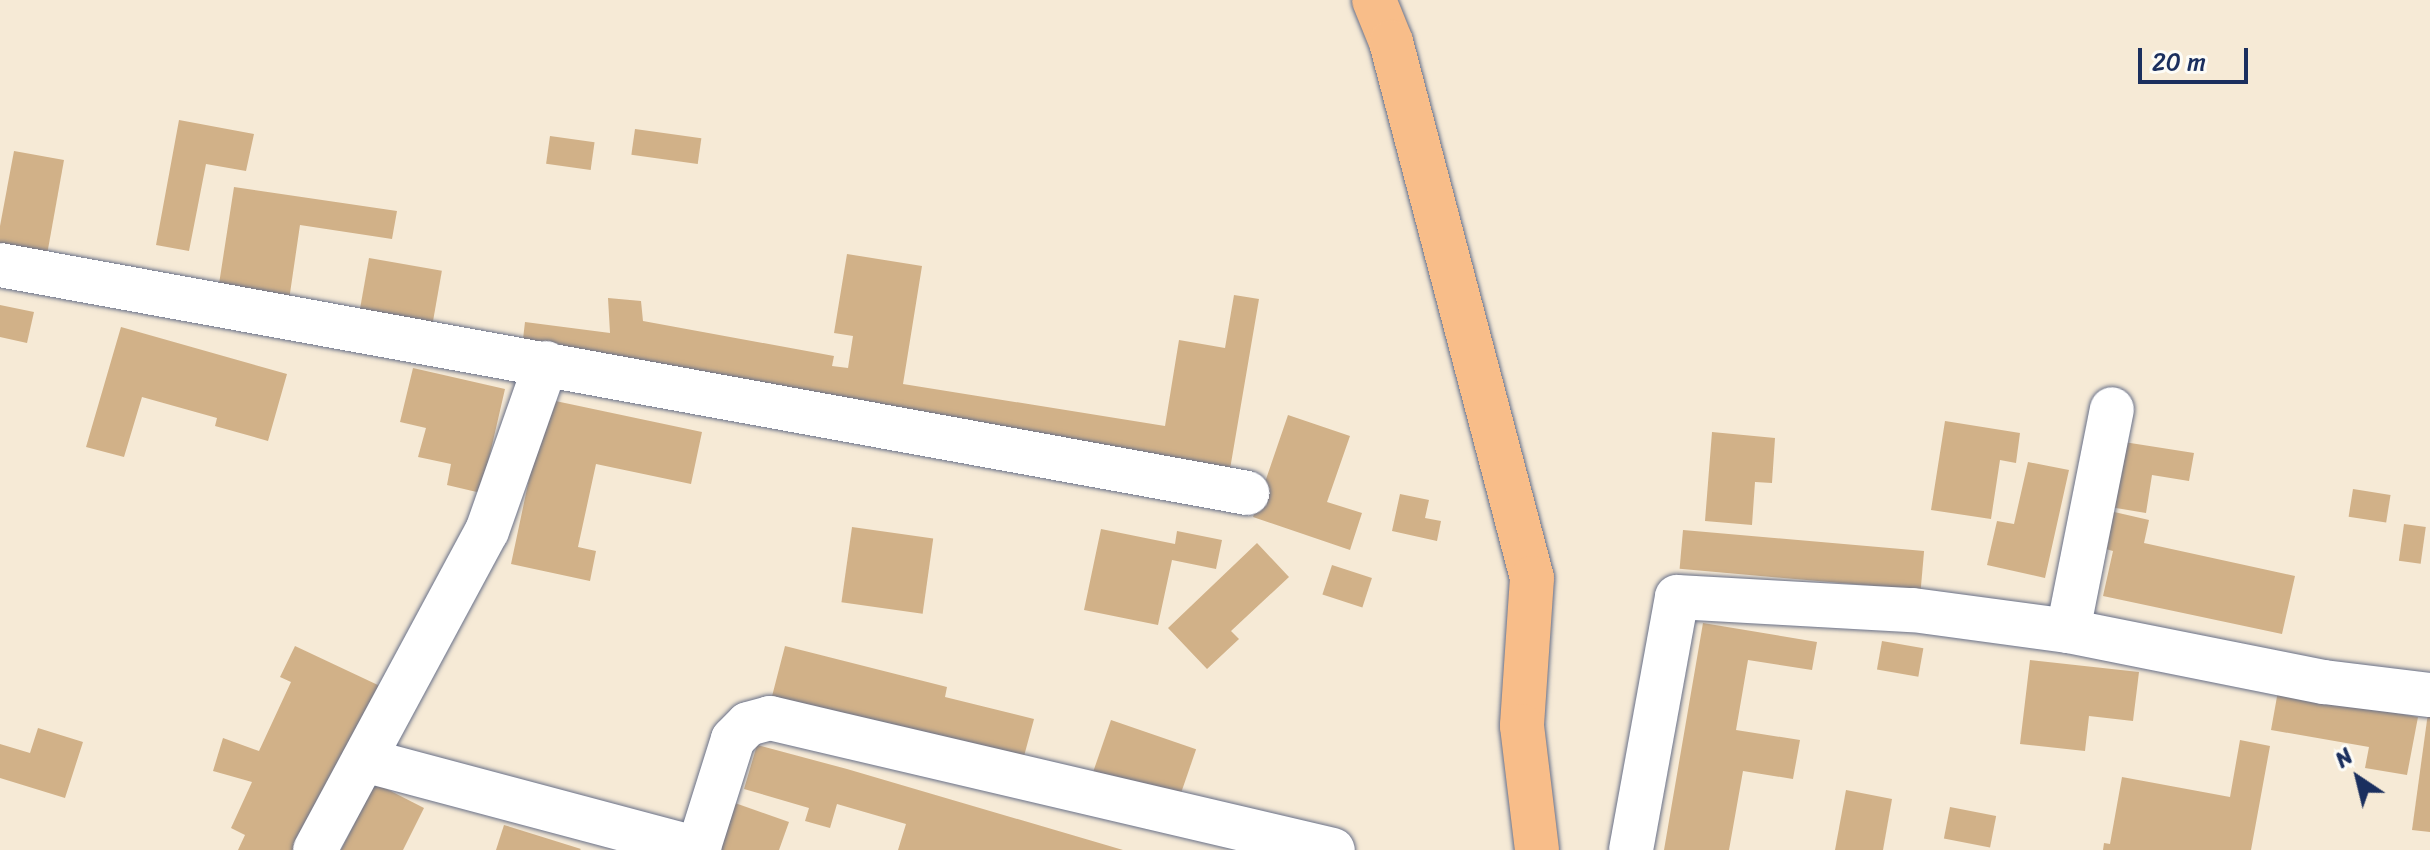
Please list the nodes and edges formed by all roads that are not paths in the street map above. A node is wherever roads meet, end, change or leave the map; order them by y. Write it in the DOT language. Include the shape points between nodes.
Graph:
graph roads {
  1 [pos="1374,0"];
  2 [pos="0,265"];
  3 [pos="546,363"];
  4 [pos="2112,409"];
  5 [pos="1247,493"];
  6 [pos="2068,631"];
  7 [pos="2430,695"];
  8 [pos="364,760"];
  9 [pos="315,850"];
  10 [pos="699,850"];
  11 [pos="1333,850"];
  12 [pos="1537,850"];
  13 [pos="1631,850"];
  1 -- 12 [label="main road" via="1391,42 1532,578 1522,726"];
  2 -- 3 [label="street"];
  3 -- 5 [label="street"];
  3 -- 8 [label="street" via="487,531"];
  4 -- 6 [label="street"];
  6 -- 7 [label="street" via="2324,682"];
  6 -- 13 [label="street" via="1913,610 1677,597"];
  8 -- 9 [label="street"];
  8 -- 10 [label="street"];
  10 -- 11 [label="street" via="733,739 748,724 770,718"];
}
